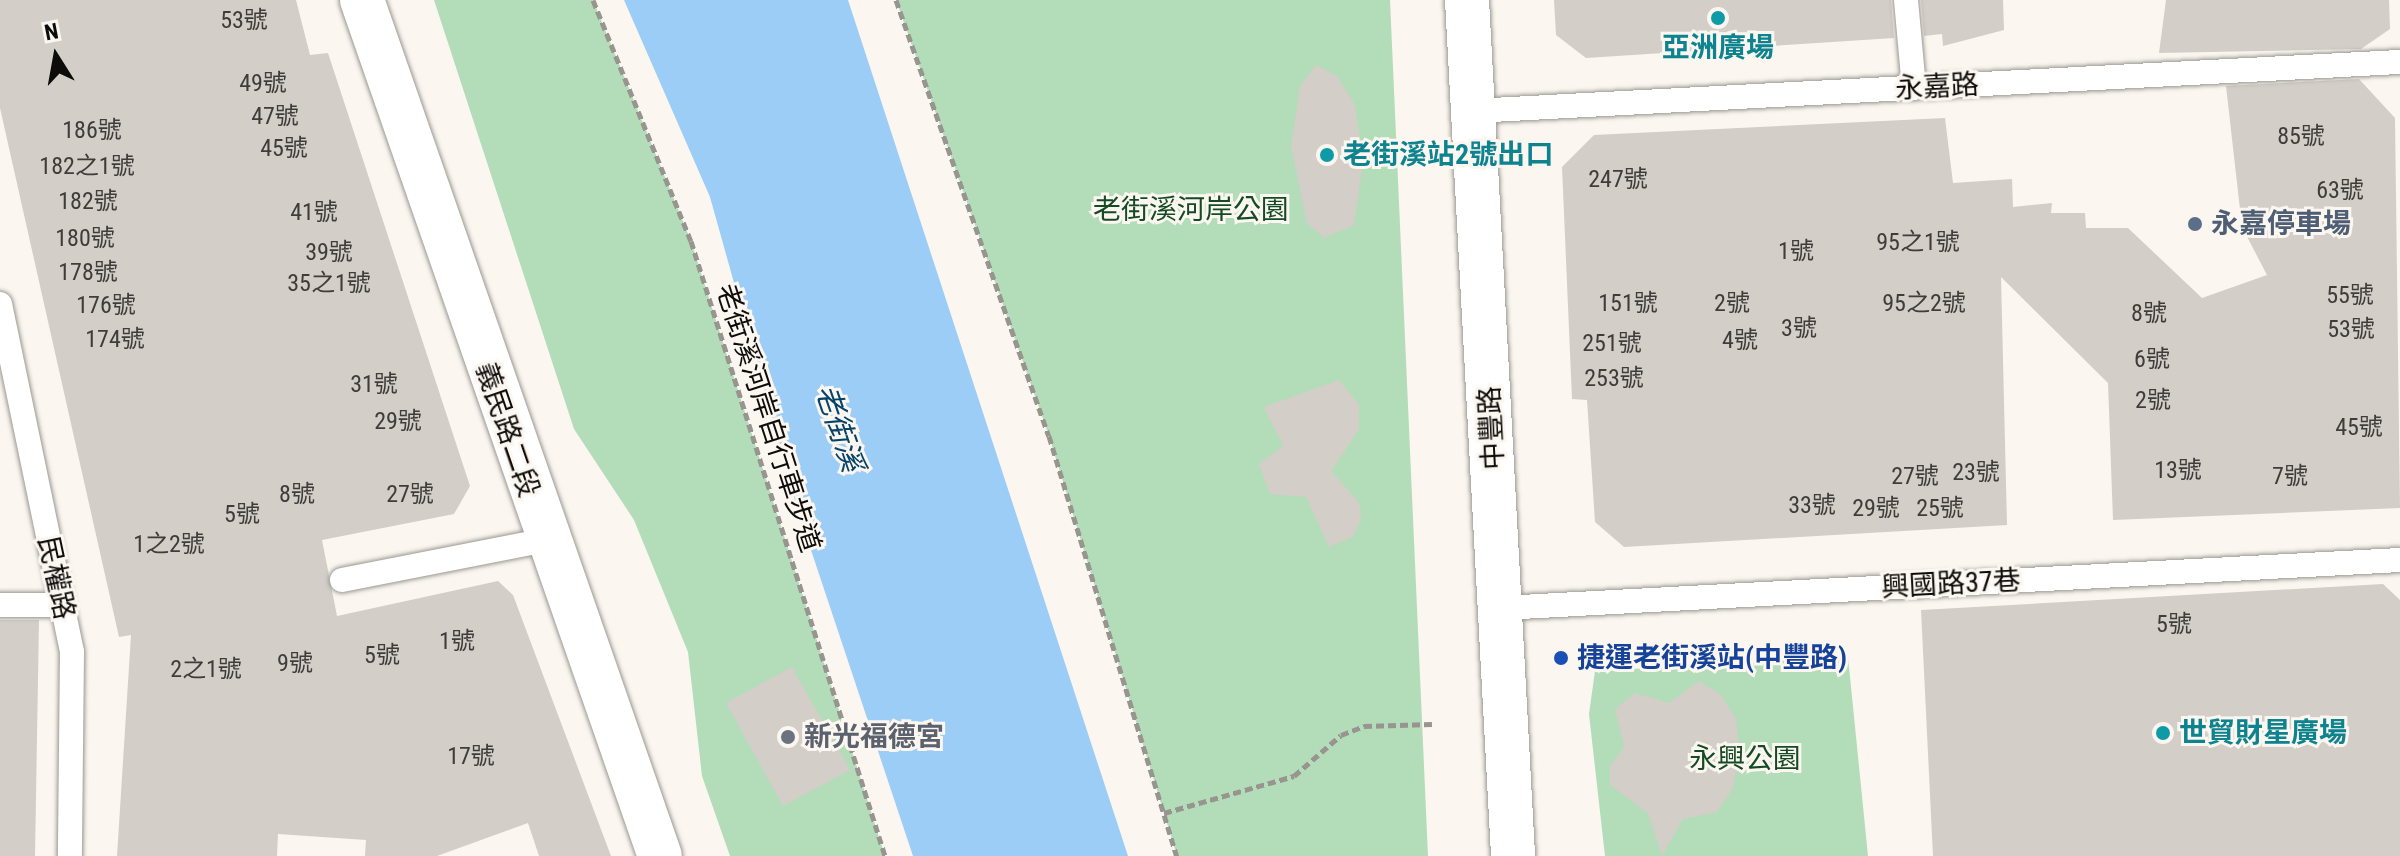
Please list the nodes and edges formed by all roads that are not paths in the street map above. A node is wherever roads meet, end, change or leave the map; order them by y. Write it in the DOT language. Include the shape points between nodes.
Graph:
graph roads {
  1 [pos="362,0"];
  2 [pos="1467,0"];
  3 [pos="1906,0"];
  4 [pos="2400,62"];
  5 [pos="1914,88"];
  6 [pos="1473,111"];
  7 [pos="0,304"];
  8 [pos="546,540"];
  9 [pos="2400,560"];
  10 [pos="342,580"];
  11 [pos="0,605"];
  12 [pos="62,605"];
  13 [pos="1502,608"];
  14 [pos="70,856"];
  15 [pos="660,856"];
  16 [pos="1513,856"];
  1 -- 8 [label="street, 義民路二段"];
  2 -- 6 [label="street, 中豐路"];
  3 -- 5 [label="lane"];
  4 -- 5 [label="lane, 永嘉路"];
  5 -- 6 [label="lane, 永嘉路"];
  6 -- 13 [label="street, 中豐路"];
  7 -- 12 [label="lane, 民權路"];
  8 -- 10 [label="lane"];
  8 -- 15 [label="street, 義民路二段"];
  9 -- 13 [label="lane, 興國路37巷"];
  11 -- 12 [label="lane"];
  12 -- 14 [label="lane, 民權路" via="72,652"];
  13 -- 16 [label="street, 中豐路"];
}
